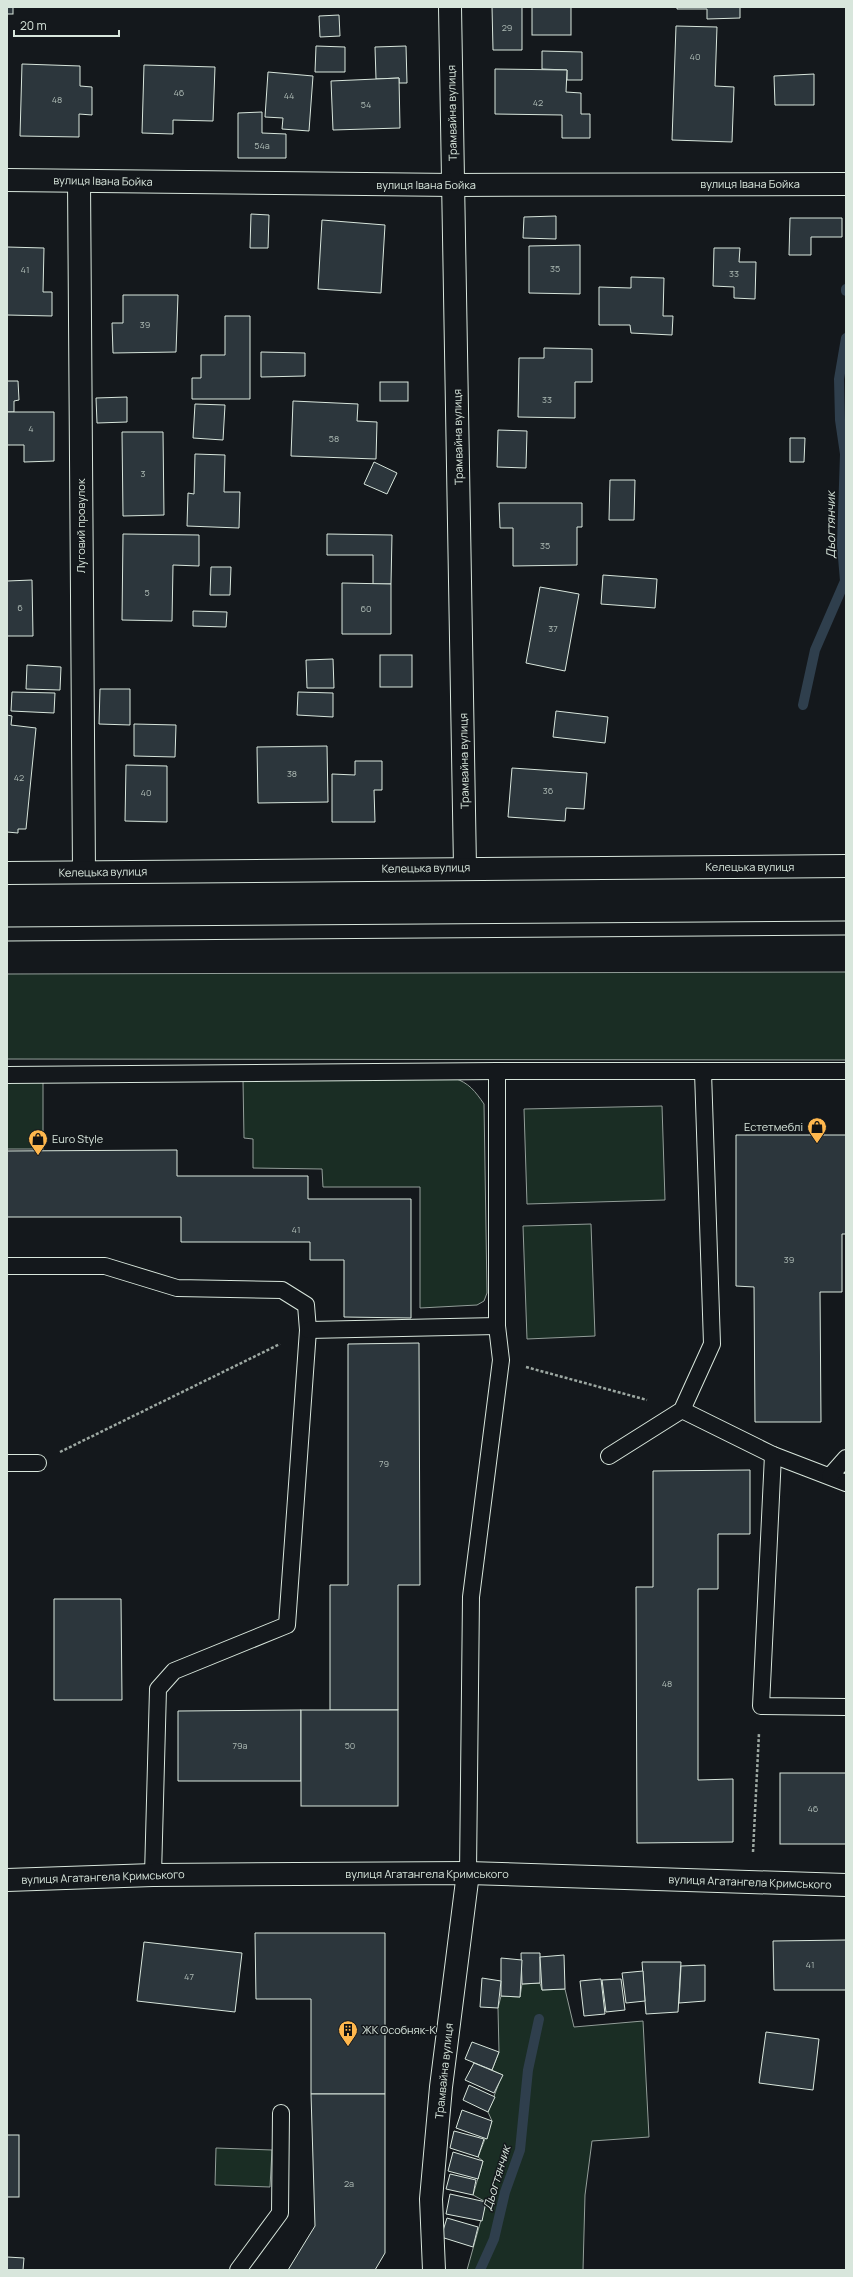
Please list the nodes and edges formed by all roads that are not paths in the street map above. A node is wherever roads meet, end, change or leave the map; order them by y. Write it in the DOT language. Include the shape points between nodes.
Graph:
graph roads {
  1 [pos="450,7"];
  2 [pos="7,180"];
  3 [pos="79,181"];
  4 [pos="846,184"];
  5 [pos="453,185"];
  6 [pos="846,866"];
  7 [pos="465,868"];
  8 [pos="7,872"];
  9 [pos="84,872"];
  10 [pos="497,1071"];
  11 [pos="846,1071"];
  12 [pos="703,1072"];
  13 [pos="7,1075"];
  14 [pos="7,1266"];
  15 [pos="497,1326"];
  16 [pos="308,1330"];
  17 [pos="682,1410"];
  18 [pos="773,1455"];
  19 [pos="609,1456"];
  20 [pos="846,1458"];
  21 [pos="7,1463"];
  22 [pos="38,1463"];
  23 [pos="830,1476"];
  24 [pos="846,1483"];
  25 [pos="846,1707"];
  26 [pos="468,1873"];
  27 [pos="153,1876"];
  28 [pos="7,1880"];
  29 [pos="846,1885"];
  30 [pos="281,2113"];
  31 [pos="238,2270"];
  32 [pos="434,2270"];
  1 -- 5 [label="street, Трамвайна вулиця"];
  2 -- 3 [label="street, вулиця Івана Бойка"];
  3 -- 5 [label="street, вулиця Івана Бойка"];
  3 -- 9 [label="street, Луговий провулок"];
  4 -- 5 [label="street, вулиця Івана Бойка"];
  5 -- 7 [label="street, Трамвайна вулиця"];
  6 -- 7 [label="street, Келецька вулиця"];
  7 -- 9 [label="street, Келецька вулиця"];
  8 -- 9 [label="street, Келецька вулиця"];
  10 -- 12 [label="lane"];
  10 -- 13 [label="lane"];
  10 -- 15 [label="lane"];
  11 -- 12 [label="lane"];
  12 -- 17 [label="lane" via="712,1344"];
  14 -- 16 [label="lane" via="105,1266 177,1288 282,1290 306,1305"];
  15 -- 16 [label="lane"];
  15 -- 26 [label="lane" via="501,1360 471,1597"];
  16 -- 27 [label="lane" via="287,1625 174,1671 158,1689"];
  17 -- 18 [label="lane"];
  17 -- 19 [label="lane"];
  18 -- 23 [label="lane"];
  18 -- 25 [label="lane" via="761,1706"];
  20 -- 23 [label="lane"];
  21 -- 22 [label="lane"];
  23 -- 24 [label="lane"];
  26 -- 27 [label="street, вулиця Агатангела Кримського"];
  26 -- 29 [label="street, вулиця Агатангела Кримського"];
  26 -- 32 [label="street, Трамвайна вулиця" via="441,2087 431,2199"];
  27 -- 28 [label="street, вулиця Агатангела Кримського"];
  30 -- 31 [label="lane" via="280,2213"];
}
